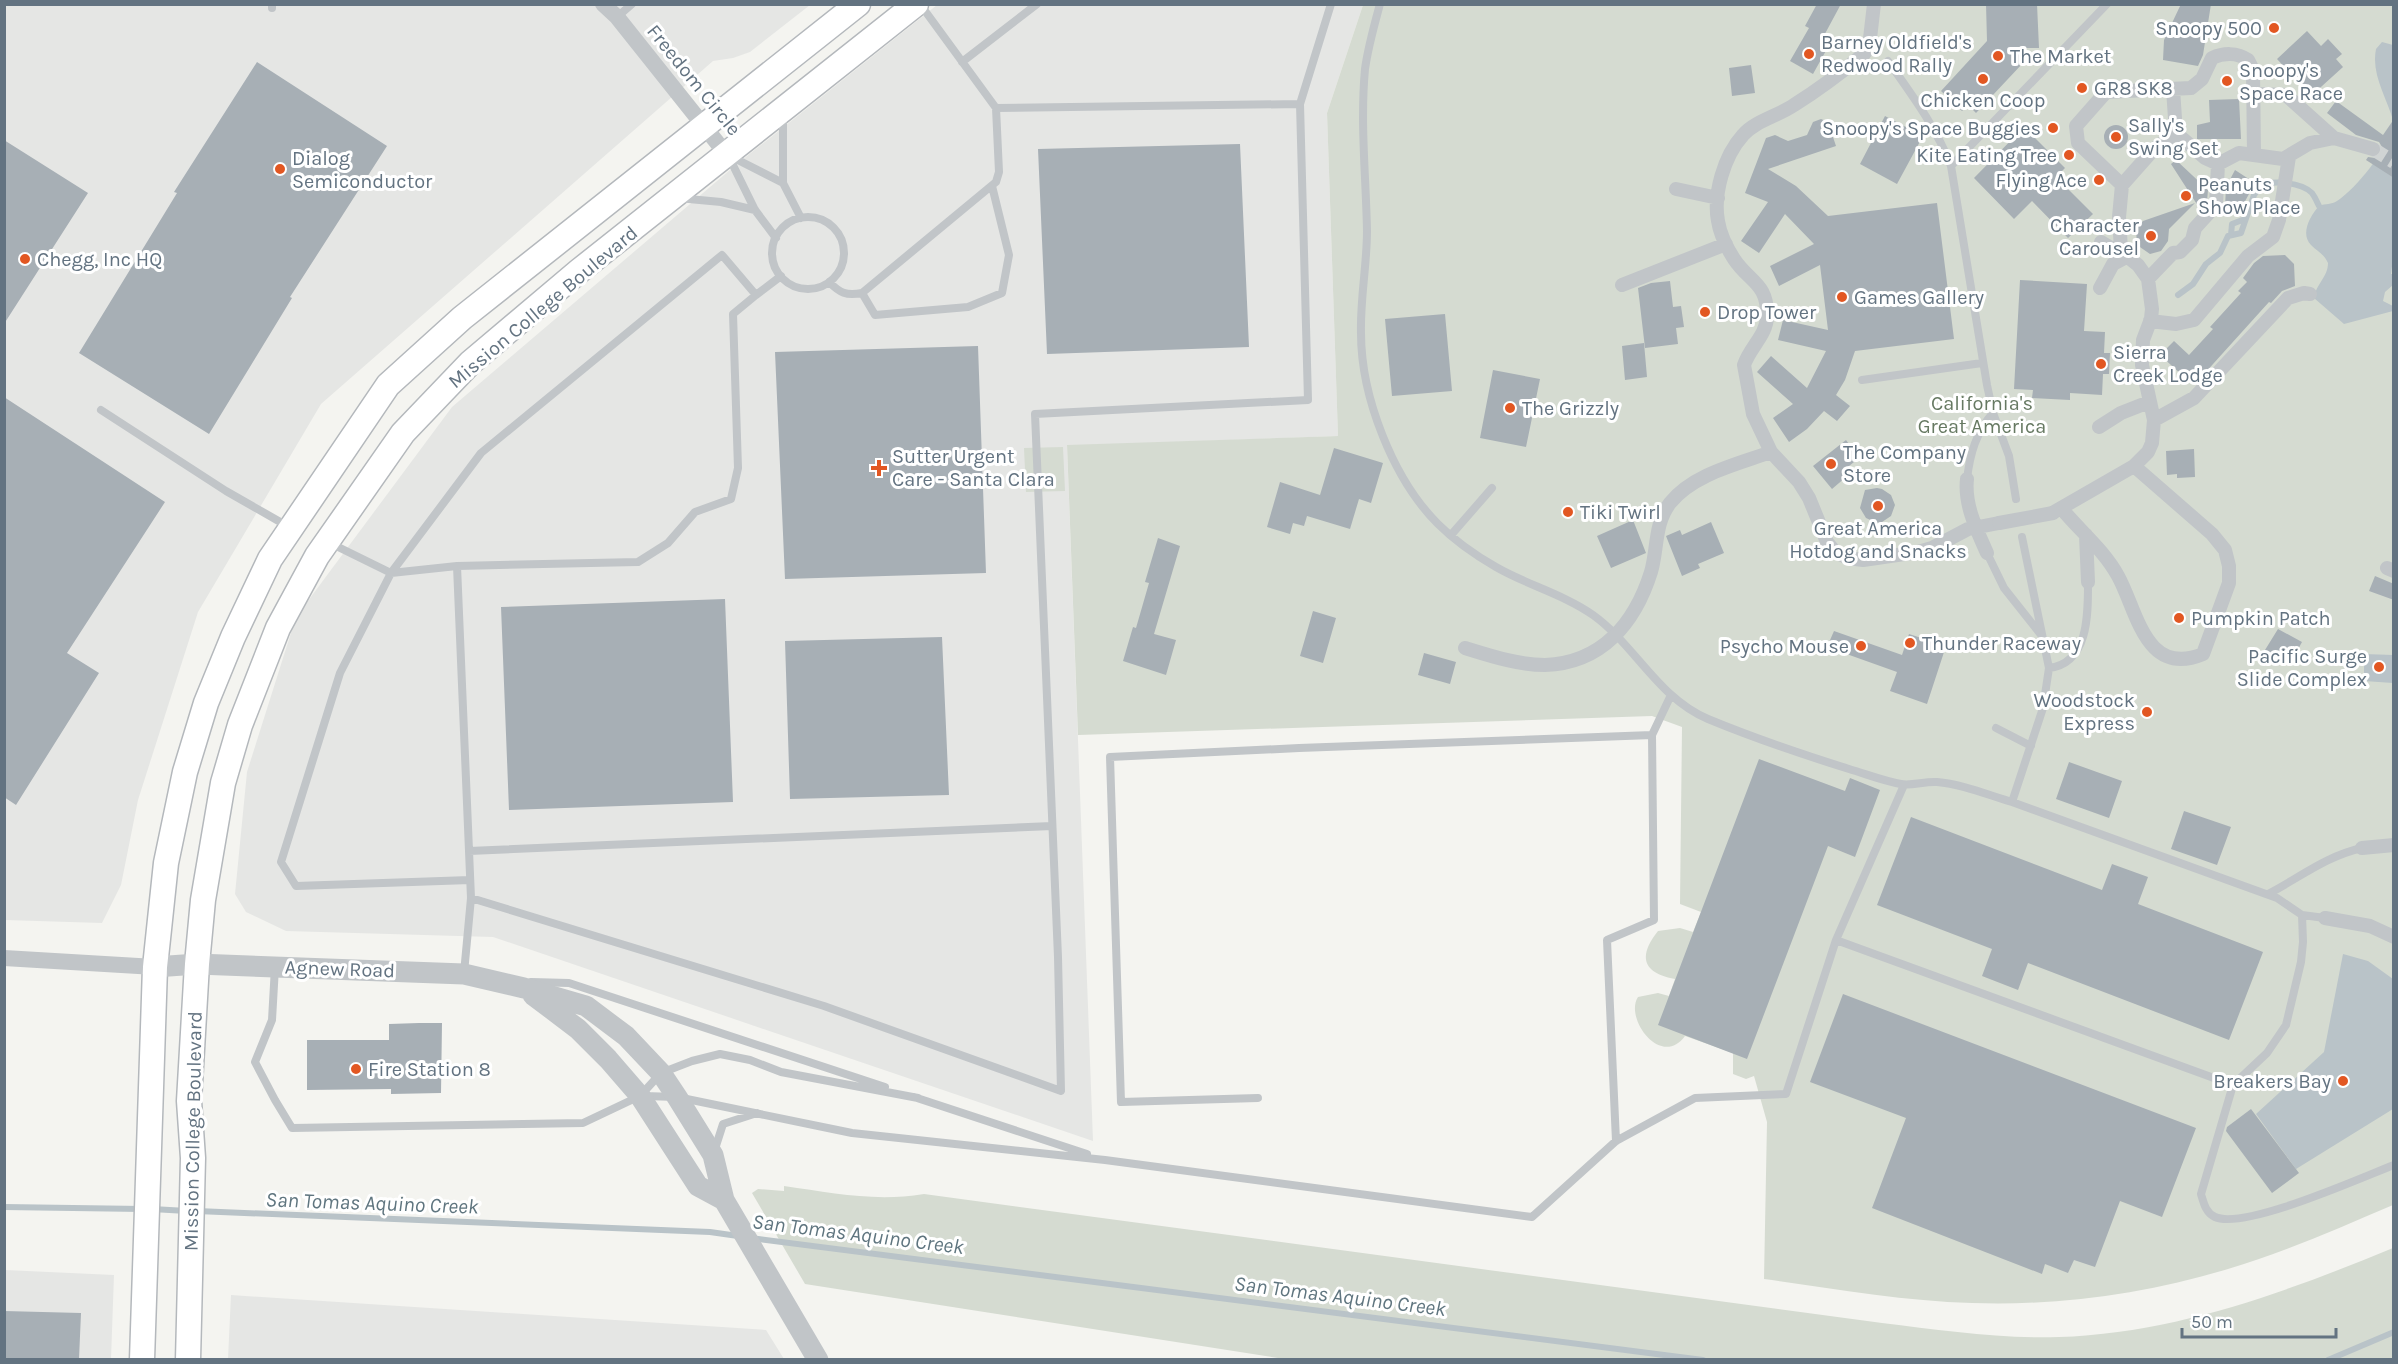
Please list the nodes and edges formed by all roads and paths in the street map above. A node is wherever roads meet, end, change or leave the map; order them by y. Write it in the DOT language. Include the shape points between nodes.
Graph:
graph roads {
  1 [pos="603,4"];
  2 [pos="632,4"];
  3 [pos="858,4"];
  4 [pos="918,4"];
  5 [pos="1036,4"];
  6 [pos="1331,4"];
  7 [pos="1380,4"];
  8 [pos="1874,4"];
  9 [pos="2107,4"];
  10 [pos="617,17"];
  11 [pos="1888,61"];
  12 [pos="962,63"];
  13 [pos="2173,89"];
  14 [pos="2253,94"];
  15 [pos="1300,104"];
  16 [pos="996,108"];
  17 [pos="783,111"];
  18 [pos="704,126"];
  19 [pos="2176,133"];
  20 [pos="2334,138"];
  21 [pos="2373,149"];
  22 [pos="2254,154"];
  23 [pos="728,155"];
  24 [pos="2289,157"];
  25 [pos="2218,164"];
  26 [pos="1951,166"];
  27 [pos="783,183"];
  28 [pos="2122,185"];
  29 [pos="992,186"];
  30 [pos="1676,189"];
  31 [pos="675,197"];
  32 [pos="1718,198"];
  33 [pos="754,210"];
  34 [pos="801,218"];
  35 [pos="776,238"];
  36 [pos="2101,243"];
  37 [pos="1726,244"];
  38 [pos="2127,257"];
  39 [pos="781,276"];
  40 [pos="2148,279"];
  41 [pos="829,282"];
  42 [pos="1622,285"];
  43 [pos="2100,288"];
  44 [pos="862,293"];
  45 [pos="2310,294"];
  46 [pos="756,295"];
  47 [pos="2150,321"];
  48 [pos="1982,363"];
  49 [pos="1862,380"];
  50 [pos="2149,402"];
  51 [pos="101,410"];
  52 [pos="1993,413"];
  53 [pos="2154,420"];
  54 [pos="2099,427"];
  55 [pos="1771,452"];
  56 [pos="2134,466"];
  57 [pos="1967,479"];
  58 [pos="1492,488"];
  59 [pos="2016,499"];
  60 [pos="2057,511"];
  61 [pos="290,527"];
  62 [pos="1975,527"];
  63 [pos="1450,535"];
  64 [pos="2086,535"];
  65 [pos="2022,537"];
  66 [pos="327,542"];
  67 [pos="1987,553"];
  68 [pos="457,566"];
  69 [pos="391,573"];
  70 [pos="2088,582"];
  71 [pos="1616,636"];
  72 [pos="2044,639"];
  73 [pos="1465,648"];
  74 [pos="2049,668"];
  75 [pos="1671,695"];
  76 [pos="1996,728"];
  77 [pos="1652,735"];
  78 [pos="2031,746"];
  79 [pos="1904,785"];
  80 [pos="2012,802"];
  81 [pos="1052,826"];
  82 [pos="2394,845"];
  83 [pos="2362,848"];
  84 [pos="469,851"];
  85 [pos="470,880"];
  86 [pos="2268,894"];
  87 [pos="471,898"];
  88 [pos="2302,915"];
  89 [pos="2325,918"];
  90 [pos="2394,937"];
  91 [pos="1836,940"];
  92 [pos="4,958"];
  93 [pos="196,964"];
  94 [pos="155,967"];
  95 [pos="275,967"];
  96 [pos="464,974"];
  97 [pos="493,981"];
  98 [pos="524,988"];
  99 [pos="661,1073"];
  100 [pos="2233,1085"];
  101 [pos="640,1096"];
  102 [pos="676,1097"];
  103 [pos="918,1098"];
  104 [pos="1258,1098"];
  105 [pos="759,1113"];
  106 [pos="1616,1141"];
  107 [pos="713,1155"];
  108 [pos="1105,1160"];
  109 [pos="2394,1165"];
  110 [pos="724,1200"];
  111 [pos="142,1359"];
  112 [pos="188,1359"];
  113 [pos="818,1359"];
  1 -- 10 [label="street, Freedom Circle"];
  2 -- 10 [label="lane"];
  3 -- 18 [label="main road, Mission College Boulevard"];
  4 -- 12 [label="lane"];
  4 -- 17 [label="main road, Mission College Boulevard"];
  5 -- 12 [label="lane"];
  6 -- 15 [label="lane"];
  7 -- 63 [label="lane" via="1369,45 1363,114 1367,235 1361,333 1364,373 1393,457 1418,500"];
  8 -- 32 [label="street" via="1869,47 1864,54 1794,105 1744,134 1725,162"];
  9 -- 26 [label="lane"];
  10 -- 18 [label="street, Freedom Circle"];
  11 -- 26 [label="lane" via="1925,114"];
  12 -- 16 [label="lane"];
  13 -- 14 [label="street" via="2198,84 2212,58 2229,54 2244,57 2252,64"];
  13 -- 19 [label="street"];
  13 -- 28 [label="street" via="2106,92 2076,126 2078,143"];
  14 -- 20 [label="street" via="2286,96"];
  14 -- 22 [label="street"];
  15 -- 16 [label="lane"];
  15 -- 81 [label="lane" via="1308,400 1035,414"];
  16 -- 29 [label="lane" via="999,172"];
  17 -- 23 [label="main road, Mission College Boulevard"];
  17 -- 27 [label="lane"];
  18 -- 23 [label="street, Freedom Circle"];
  18 -- 61 [label="main road, Mission College Boulevard" via="462,318 388,385"];
  19 -- 25 [label="street"];
  19 -- 28 [label="street" via="2153,150"];
  20 -- 21 [label="street"];
  20 -- 24 [label="street" via="2310,143"];
  22 -- 24 [label="street" via="2276,159"];
  22 -- 25 [label="street" via="2234,154"];
  23 -- 27 [label="lane"];
  23 -- 31 [label="main road, Mission College Boulevard"];
  23 -- 33 [label="lane"];
  24 -- 47 [label="street" via="2273,237 2248,256 2194,320 2176,324"];
  25 -- 40 [label="street" via="2216,206 2195,228 2192,240"];
  26 -- 48 [label="lane"];
  27 -- 34 [label="lane"];
  28 -- 38 [label="street" via="2120,239 2121,250"];
  29 -- 44 [label="lane"];
  29 -- 44 [label="lane" via="1009,255 1002,293 968,307 875,315"];
  30 -- 32 [label="street"];
  31 -- 33 [label="lane"];
  31 -- 66 [label="main road, Mission College Boulevard" via="470,363 404,433"];
  32 -- 37 [label="street" via="1717,220"];
  33 -- 35 [label="lane"];
  34 -- 35 [label="lane" via="791,221"];
  34 -- 41 [label="lane" via="822,220 838,234 844,255 842,265"];
  35 -- 39 [label="lane" via="772,258"];
  36 -- 38 [label="street"];
  37 -- 42 [label="street"];
  37 -- 55 [label="street" via="1739,266 1765,294 1765,327 1746,359 1744,372 1754,414"];
  38 -- 40 [label="street" via="2139,265"];
  38 -- 43 [label="street" via="2113,264"];
  39 -- 41 [label="lane" via="788,283 809,289"];
  39 -- 46 [label="lane"];
  40 -- 47 [label="street"];
  41 -- 44 [label="lane" via="840,293"];
  45 -- 53 [label="street" via="2288,298 2194,399"];
  46 -- 68 [label="lane" via="733,314 738,468 731,499 695,512 668,543 638,562"];
  46 -- 69 [label="lane" via="722,255 481,453"];
  47 -- 50 [label="street" via="2142,353"];
  48 -- 49 [label="lane"];
  48 -- 52 [label="lane"];
  50 -- 53 [label="street"];
  50 -- 54 [label="street"];
  51 -- 61 [label="lane" via="226,491"];
  52 -- 57 [label="lane" via="1978,434"];
  52 -- 59 [label="lane" via="2009,456"];
  53 -- 56 [label="street" via="2152,443"];
  55 -- 62 [label="street" via="1809,498 1827,542 1835,552 1848,558 1863,560 1918,552"];
  55 -- 71 [label="street" via="1712,473 1671,502 1658,529 1650,575"];
  56 -- 60 [label="street"];
  56 -- 64 [label="street" via="2225,550 2229,583 2203,654 2174,658 2152,648 2118,576"];
  57 -- 62 [label="street"];
  58 -- 63 [label="lane"];
  60 -- 62 [label="street, bridge"];
  60 -- 64 [label="street"];
  61 -- 94 [label="main road, Mission College Boulevard" via="270,559 206,703 185,772 166,863"];
  62 -- 67 [label="street"];
  63 -- 71 [label="lane" via="1496,567 1591,614"];
  64 -- 70 [label="street"];
  65 -- 72 [label="lane"];
  66 -- 69 [label="lane"];
  66 -- 93 [label="main road, Mission College Boulevard" via="278,628 240,725 223,783"];
  67 -- 72 [label="lane" via="2004,588"];
  68 -- 69 [label="lane"];
  68 -- 84 [label="lane"];
  69 -- 85 [label="lane" via="340,673 280,862 296,886"];
  70 -- 74 [label="lane" via="2088,621 2078,650 2061,667"];
  71 -- 73 [label="street" via="1571,661 1545,665 1501,659"];
  71 -- 75 [label="lane"];
  72 -- 74 [label="lane"];
  74 -- 78 [label="lane" via="2043,708"];
  75 -- 77 [label="lane"];
  75 -- 79 [label="lane" via="1706,718 1788,750"];
  76 -- 78 [label="lane"];
  77 -- 104 [label="lane" via="1110,757 1121,1102"];
  77 -- 106 [label="lane" via="1654,920 1607,940"];
  78 -- 80 [label="lane"];
  79 -- 80 [label="lane" via="1945,783"];
  79 -- 91 [label="lane"];
  80 -- 86 [label="lane"];
  81 -- 84 [label="lane"];
  81 -- 87 [label="lane" via="1061,1091 824,1006"];
  82 -- 83 [label="street"];
  83 -- 86 [label="lane" via="2322,862"];
  84 -- 85 [label="lane"];
  85 -- 87 [label="lane"];
  86 -- 88 [label="lane"];
  87 -- 96 [label="lane"];
  88 -- 89 [label="lane"];
  88 -- 100 [label="lane" via="2301,962 2286,1025 2267,1053"];
  89 -- 90 [label="street" via="2370,926"];
  91 -- 100 [label="lane"];
  91 -- 106 [label="lane" via="1786,1094 1695,1098"];
  92 -- 94 [label="street"];
  93 -- 94 [label="street, Agnew Road"];
  93 -- 95 [label="street, Agnew Road"];
  93 -- 112 [label="main road, Mission College Boulevard" via="189,1101 193,1158"];
  94 -- 111 [label="main road, Mission College Boulevard"];
  95 -- 96 [label="street, Agnew Road"];
  95 -- 101 [label="lane" via="272,1020 255,1062 292,1128 583,1123"];
  96 -- 97 [label="street, Agnew Road"];
  97 -- 98 [label="street, Agnew Road"];
  97 -- 103 [label="lane" via="569,983"];
  98 -- 99 [label="street, Agnew Road" via="586,1006 626,1036"];
  98 -- 101 [label="street, Agnew Road" via="578,1029"];
  99 -- 101 [label="lane"];
  99 -- 102 [label="street, Agnew Road"];
  99 -- 103 [label="lane" via="720,1054 781,1072"];
  100 -- 109 [label="lane" via="2201,1194 2205,1208 2213,1216 2235,1219 2268,1213"];
  101 -- 102 [label="lane"];
  101 -- 110 [label="street, Agnew Road" via="698,1186"];
  102 -- 105 [label="lane"];
  102 -- 107 [label="street, Agnew Road"];
  103 -- 108 [label="lane"];
  105 -- 107 [label="lane" via="723,1124"];
  105 -- 108 [label="lane" via="852,1133"];
  106 -- 108 [label="lane" via="1532,1217"];
  107 -- 110 [label="street, Agnew Road"];
  110 -- 113 [label="street, Agnew Road"];
}
